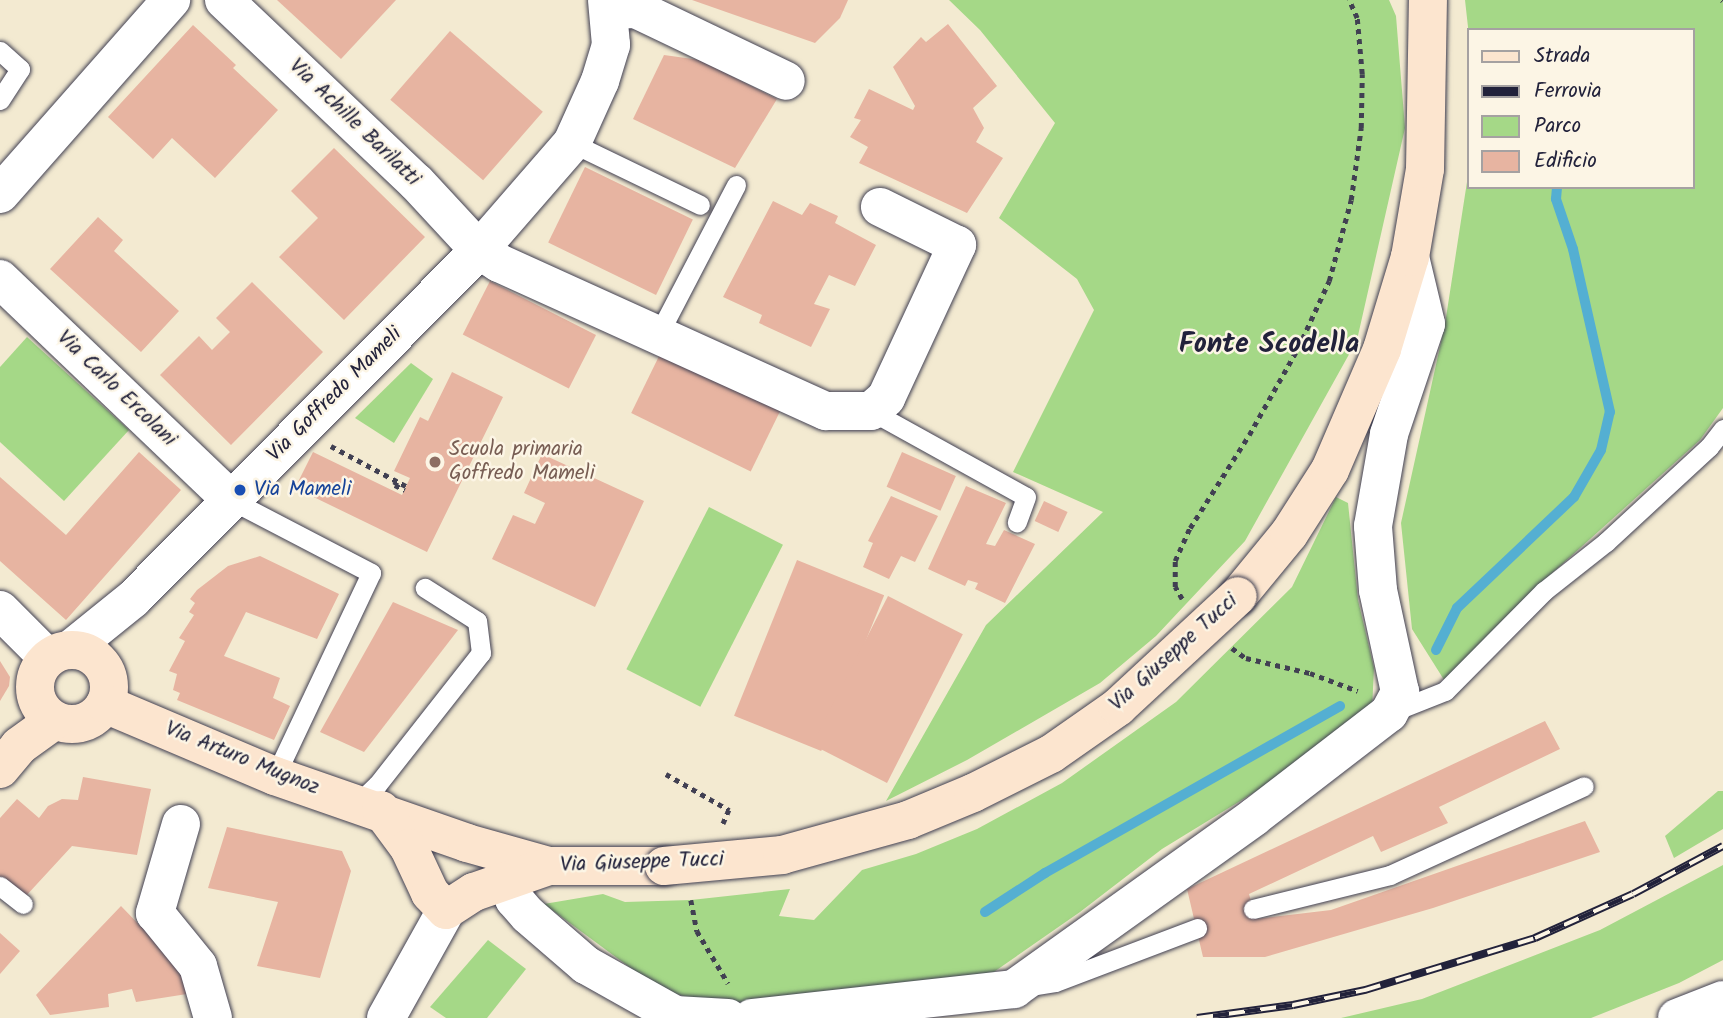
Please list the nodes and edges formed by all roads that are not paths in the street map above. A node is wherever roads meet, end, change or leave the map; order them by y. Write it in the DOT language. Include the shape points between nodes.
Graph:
graph roads {
  1 [pos="171,0"];
  2 [pos="224,0"];
  3 [pos="1410,0"];
  4 [pos="1429,0"];
  5 [pos="609,5"];
  6 [pos="1426,47"];
  7 [pos="0,51"];
  8 [pos="786,81"];
  9 [pos="0,100"];
  10 [pos="572,143"];
  11 [pos="736,185"];
  12 [pos="0,194"];
  13 [pos="700,205"];
  14 [pos="880,207"];
  15 [pos="479,250"];
  16 [pos="1410,257"];
  17 [pos="0,279"];
  18 [pos="658,335"];
  19 [pos="871,411"];
  20 [pos="1723,429"];
  21 [pos="231,500"];
  22 [pos="1017,522"];
  23 [pos="425,589"];
  24 [pos="0,610"];
  25 [pos="73,657"];
  26 [pos="105,704"];
  27 [pos="45,708"];
  28 [pos="1390,713"];
  29 [pos="10,758"];
  30 [pos="275,776"];
  31 [pos="1584,786"];
  32 [pos="369,807"];
  33 [pos="181,824"];
  34 [pos="549,866"];
  35 [pos="506,879"];
  36 [pos="0,886"];
  37 [pos="23,904"];
  38 [pos="1253,909"];
  39 [pos="446,910"];
  40 [pos="1197,928"];
  41 [pos="1014,989"];
  42 [pos="1723,1000"];
  43 [pos="212,1018"];
  44 [pos="386,1018"];
  45 [pos="728,1018"];
  46 [pos="752,1018"];
  47 [pos="1677,1018"];
  1 -- 12 [label="street"];
  2 -- 15 [label="street, Via Achille Barilatti" via="416,182"];
  3 -- 6 [label="main road, Via Giuseppe Tucci"];
  4 -- 6 [label="main road, Via Giuseppe Tucci"];
  5 -- 8 [label="street" via="636,9"];
  5 -- 10 [label="street, Via Goffredo Mameli" via="611,45"];
  6 -- 16 [label="main road, Via Giuseppe Tucci" via="1427,145"];
  7 -- 9 [label="lane" via="20,69"];
  10 -- 13 [label="lane"];
  10 -- 15 [label="street, Via Goffredo Mameli"];
  11 -- 18 [label="lane"];
  14 -- 19 [label="street" via="957,245 886,398"];
  15 -- 18 [label="street, Via Achille Barilatti"];
  15 -- 21 [label="street, Via Goffredo Mameli" via="322,428"];
  16 -- 28 [label="street" via="1426,324 1390,434 1373,526 1378,590 1399,692"];
  16 -- 34 [label="main road, Via Giuseppe Tucci, bridge" via="1382,348 1330,470 1289,534 1238,596 1118,707 1051,754 973,793 845,840 782,855 664,866"];
  17 -- 21 [label="street, Via Carlo Ercolani"];
  18 -- 19 [label="street, Via Achille Barilatti" via="826,411"];
  19 -- 22 [label="lane" via="1026,497"];
  20 -- 28 [label="lane" via="1605,542 1544,591 1445,691"];
  21 -- 25 [label="street, Via Goffredo Mameli"];
  21 -- 30 [label="lane" via="371,573"];
  23 -- 32 [label="lane" via="477,621 481,653 377,785"];
  24 -- 25 [label="street"];
  25 -- 26 [label="main road" via="109,684"];
  25 -- 27 [label="main road" via="37,673"];
  26 -- 27 [label="main road" via="83,723 65,724"];
  26 -- 30 [label="main road, Via Arturo Mugnoz"];
  27 -- 29 [label="main road" via="31,720"];
  28 -- 41 [label="street"];
  30 -- 32 [label="main road, Via Arturo Mugnoz"];
  31 -- 38 [label="lane" via="1390,875"];
  32 -- 34 [label="main road" via="467,843"];
  32 -- 39 [label="main road" via="409,848 430,893"];
  33 -- 43 [label="street" via="155,914 198,966"];
  34 -- 35 [label="main road"];
  35 -- 39 [label="main road"];
  35 -- 45 [label="street" via="527,915 586,965 675,1015"];
  36 -- 37 [label="lane"];
  39 -- 44 [label="street"];
  40 -- 41 [label="lane" via="1055,982"];
  41 -- 46 [label="street"];
  42 -- 47 [label="street"];
}
